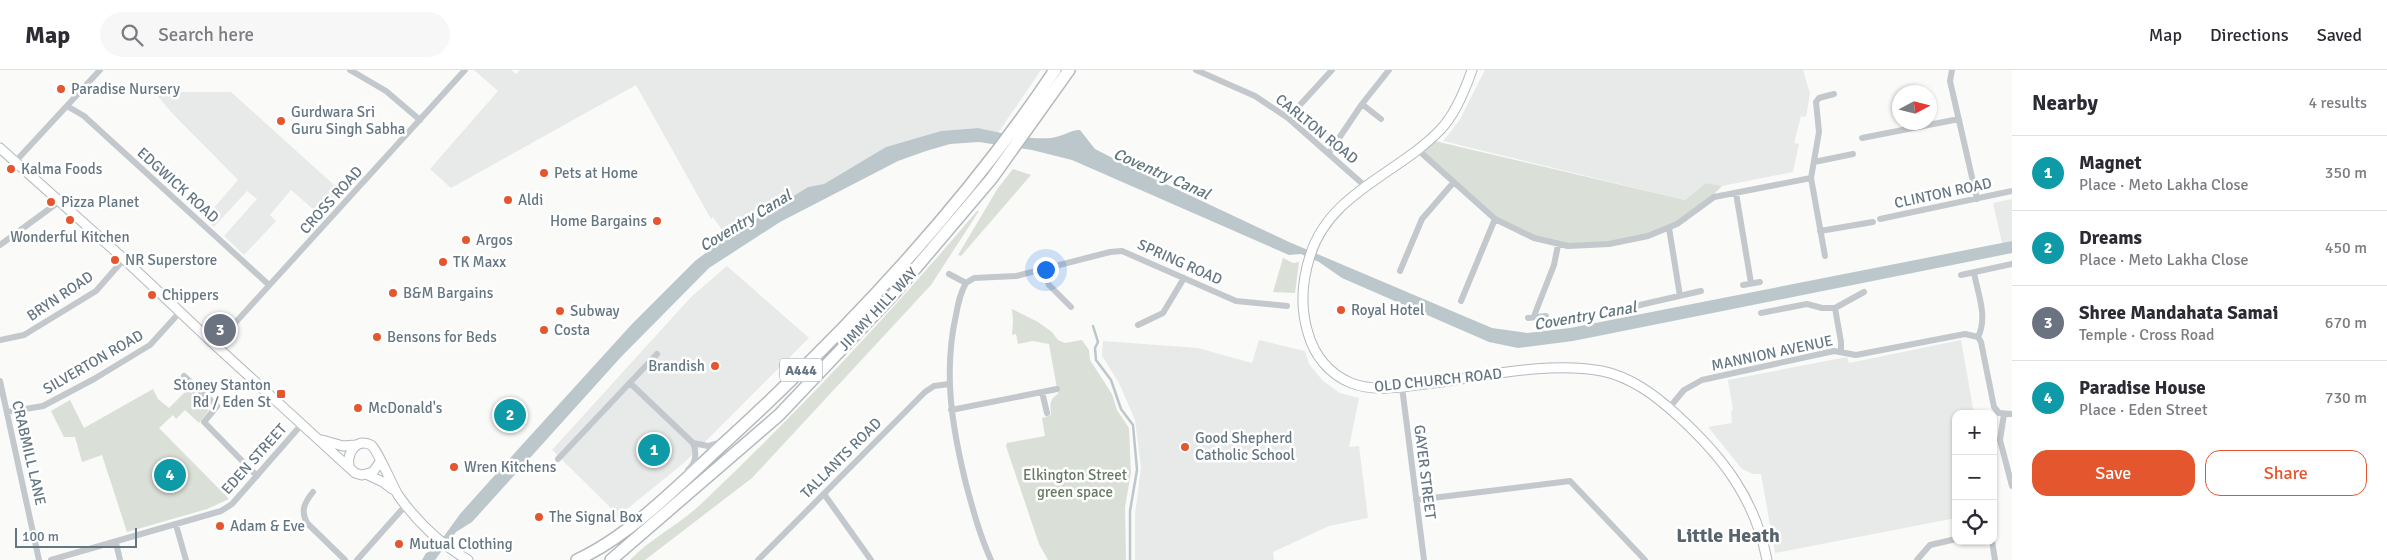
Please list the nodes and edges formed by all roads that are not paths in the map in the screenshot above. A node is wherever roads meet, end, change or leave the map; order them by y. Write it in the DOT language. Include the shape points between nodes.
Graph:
graph roads {
  1 [pos="100,70"];
  2 [pos="350,70"];
  3 [pos="465,70"];
  4 [pos="1055,70"];
  5 [pos="1069,70"];
  6 [pos="1196,70"];
  7 [pos="1332,70"];
  8 [pos="1389,70"];
  9 [pos="1472,70"];
  10 [pos="1952,70"];
  11 [pos="1834,94"];
  12 [pos="1362,104"];
  13 [pos="67,106"];
  14 [pos="1288,118"];
  15 [pos="1381,119"];
  16 [pos="1959,119"];
  17 [pos="420,120"];
  18 [pos="1862,138"];
  19 [pos="0,148"];
  20 [pos="1418,150"];
  21 [pos="1329,153"];
  22 [pos="1854,154"];
  23 [pos="15,162"];
  24 [pos="1814,162"];
  25 [pos="1811,178"];
  26 [pos="1453,183"];
  27 [pos="1365,186"];
  28 [pos="2012,192"];
  29 [pos="1736,193"];
  30 [pos="1977,199"];
  31 [pos="60,201"];
  32 [pos="1495,219"];
  33 [pos="1669,228"];
  34 [pos="1820,231"];
  35 [pos="0,245"];
  36 [pos="1558,245"];
  37 [pos="1825,256"];
  38 [pos="124,259"];
  39 [pos="2012,264"];
  40 [pos="1044,269"];
  41 [pos="1400,271"];
  42 [pos="1974,273"];
  43 [pos="949,274"];
  44 [pos="1961,275"];
  45 [pos="1184,278"];
  46 [pos="1760,282"];
  47 [pos="966,283"];
  48 [pos="1751,283"];
  49 [pos="269,285"];
  50 [pos="1743,285"];
  51 [pos="1701,291"];
  52 [pos="1864,292"];
  53 [pos="1680,296"];
  54 [pos="1461,301"];
  55 [pos="1287,306"];
  56 [pos="1071,307"];
  57 [pos="1631,307"];
  58 [pos="1835,308"];
  59 [pos="180,312"];
  60 [pos="1761,313"];
  61 [pos="1546,316"];
  62 [pos="1138,325"];
  63 [pos="1978,337"];
  64 [pos="0,340"];
  65 [pos="215,345"];
  66 [pos="1841,351"];
  67 [pos="657,354"];
  68 [pos="184,376"];
  69 [pos="0,381"];
  70 [pos="630,383"];
  71 [pos="948,384"];
  72 [pos="1402,387"];
  73 [pos="1057,390"];
  74 [pos="1042,392"];
  75 [pos="1669,408"];
  76 [pos="951,410"];
  77 [pos="7,412"];
  78 [pos="1047,413"];
  79 [pos="2004,414"];
  80 [pos="2012,414"];
  81 [pos="302,424"];
  82 [pos="738,431"];
  83 [pos="317,438"];
  84 [pos="693,444"];
  85 [pos="356,445"];
  86 [pos="558,459"];
  87 [pos="380,462"];
  88 [pos="349,466"];
  89 [pos="368,475"];
  90 [pos="257,476"];
  91 [pos="2012,486"];
  92 [pos="313,492"];
  93 [pos="398,494"];
  94 [pos="824,494"];
  95 [pos="1416,500"];
  96 [pos="406,505"];
  97 [pos="653,507"];
  98 [pos="176,525"];
  99 [pos="1952,540"];
  100 [pos="116,543"];
  101 [pos="1993,545"];
  102 [pos="450,549"];
  103 [pos="39,560"];
  104 [pos="52,560"];
  105 [pos="120,560"];
  106 [pos="186,560"];
  107 [pos="345,560"];
  108 [pos="357,560"];
  109 [pos="455,560"];
  110 [pos="468,560"];
  111 [pos="577,560"];
  112 [pos="611,560"];
  113 [pos="758,560"];
  114 [pos="871,560"];
  115 [pos="990,560"];
  116 [pos="1424,560"];
  117 [pos="1645,560"];
  118 [pos="1767,560"];
  119 [pos="1917,560"];
  120 [pos="1995,560"];
  1 -- 13 [label="street"];
  2 -- 17 [label="street" via="386,90"];
  3 -- 17 [label="street, CROSS ROAD"];
  4 -- 82 [label="highway, JIMMY HILL WAY / A444" via="990,158 874,296"];
  5 -- 112 [label="highway, JIMMY HILL WAY / A444" via="1007,159 931,252 779,415"];
  6 -- 14 [label="street, CARLTON ROAD" via="1256,96"];
  7 -- 14 [label="street"];
  8 -- 12 [label="street"];
  9 -- 20 [label="main road, OLD CHURCH ROAD" via="1464,91 1441,129"];
  10 -- 16 [label="street" via="1950,80"];
  11 -- 24 [label="street" via="1816,102 1819,132"];
  12 -- 15 [label="street"];
  12 -- 21 [label="street"];
  13 -- 23 [label="street"];
  13 -- 49 [label="street, EDGWICK ROAD" via="84,116"];
  14 -- 21 [label="street, CARLTON ROAD"];
  16 -- 18 [label="street"];
  16 -- 30 [label="street"];
  17 -- 49 [label="street, CROSS ROAD"];
  19 -- 23 [label="main road"];
  20 -- 26 [label="street"];
  20 -- 27 [label="main road, OLD CHURCH ROAD"];
  21 -- 27 [label="street, CARLTON ROAD"];
  22 -- 24 [label="street"];
  23 -- 31 [label="main road"];
  24 -- 25 [label="street"];
  25 -- 29 [label="street"];
  25 -- 34 [label="street"];
  26 -- 32 [label="street"];
  26 -- 41 [label="street" via="1422,219"];
  27 -- 72 [label="main road, OLD CHURCH ROAD" via="1342,204 1325,225 1311,252 1305,272 1303,299 1308,333 1317,355 1338,377 1367,387"];
  28 -- 30 [label="street, CLINTON ROAD"];
  29 -- 33 [label="street" via="1708,199"];
  29 -- 48 [label="street"];
  30 -- 34 [label="street, CLINTON ROAD"];
  31 -- 35 [label="street"];
  31 -- 38 [label="main road"];
  32 -- 36 [label="street"];
  32 -- 54 [label="street"];
  33 -- 36 [label="street" via="1616,242 1579,247"];
  33 -- 53 [label="street"];
  34 -- 37 [label="street"];
  36 -- 61 [label="street" via="1554,265 1531,317"];
  38 -- 59 [label="main road"];
  38 -- 64 [label="street, BRYN ROAD" via="96,291 24,334"];
  39 -- 42 [label="street"];
  40 -- 45 [label="street, SPRING ROAD" via="1122,251"];
  40 -- 47 [label="street, SPRING ROAD" via="1016,276 974,278"];
  40 -- 56 [label="street" via="1049,285"];
  42 -- 44 [label="street"];
  42 -- 63 [label="street" via="1983,319"];
  43 -- 47 [label="street"];
  45 -- 55 [label="street, SPRING ROAD" via="1236,301"];
  45 -- 62 [label="street" via="1163,313"];
  46 -- 48 [label="street"];
  47 -- 71 [label="street" via="952,334"];
  48 -- 50 [label="street"];
  49 -- 65 [label="street, CROSS ROAD"];
  51 -- 53 [label="street"];
  52 -- 58 [label="street"];
  53 -- 57 [label="street"];
  58 -- 60 [label="street" via="1807,304"];
  58 -- 66 [label="street"];
  59 -- 65 [label="main road"];
  59 -- 77 [label="street, SILVERTON ROAD" via="150,346 94,379 43,406"];
  63 -- 66 [label="street, MANNION AVENUE" via="1965,334 1856,355"];
  63 -- 79 [label="street" via="1994,407"];
  65 -- 81 [label="main road"];
  66 -- 75 [label="street, MANNION AVENUE" via="1702,380 1684,390"];
  67 -- 70 [label="street"];
  68 -- 90 [label="street" via="217,406 204,422"];
  69 -- 77 [label="street, CRABMILL LANE"];
  70 -- 84 [label="street"];
  70 -- 86 [label="street"];
  71 -- 76 [label="street"];
  71 -- 94 [label="street, TALLANTS ROAD" via="934,386 925,392"];
  72 -- 75 [label="main road, OLD CHURCH ROAD" via="1546,369 1591,370 1631,381"];
  72 -- 95 [label="street, GAYER STREET"];
  73 -- 74 [label="street"];
  74 -- 76 [label="street"];
  74 -- 78 [label="street"];
  75 -- 118 [label="main road, OLD CHURCH ROAD" via="1706,442 1732,476 1755,518"];
  76 -- 115 [label="street" via="968,492"];
  77 -- 103 [label="street, CRABMILL LANE"];
  79 -- 80 [label="street"];
  79 -- 91 [label="street" via="2000,440"];
  81 -- 83 [label="main road"];
  81 -- 90 [label="street, EDEN STREET"];
  82 -- 84 [label="street, JIMMY HILL WAY" via="718,444"];
  82 -- 97 [label="highway, JIMMY HILL WAY / A444"];
  83 -- 85 [label="main road" via="332,444"];
  83 -- 88 [label="main road"];
  84 -- 97 [label="street, JIMMY HILL WAY" via="696,453 691,467"];
  85 -- 87 [label="main road" via="372,446"];
  85 -- 88 [label="main road" via="349,454"];
  87 -- 89 [label="main road"];
  87 -- 93 [label="main road"];
  88 -- 89 [label="main road" via="355,473"];
  89 -- 93 [label="main road"];
  90 -- 98 [label="street, EDEN STREET" via="232,504 221,511"];
  92 -- 107 [label="street" via="304,505 304,517"];
  93 -- 96 [label="main road"];
  94 -- 113 [label="street, TALLANTS ROAD"];
  94 -- 114 [label="street"];
  95 -- 116 [label="street, GAYER STREET"];
  95 -- 117 [label="street" via="1570,481"];
  96 -- 102 [label="main road"];
  96 -- 108 [label="street"];
  97 -- 111 [label="highway, JIMMY HILL WAY / A444" via="604,545"];
  98 -- 100 [label="street, EDEN STREET"];
  98 -- 106 [label="street"];
  99 -- 119 [label="street" via="1930,545"];
  100 -- 104 [label="street, EDEN STREET"];
  100 -- 105 [label="street"];
  101 -- 120 [label="street"];
  102 -- 109 [label="main road"];
  102 -- 110 [label="main road"];
}
